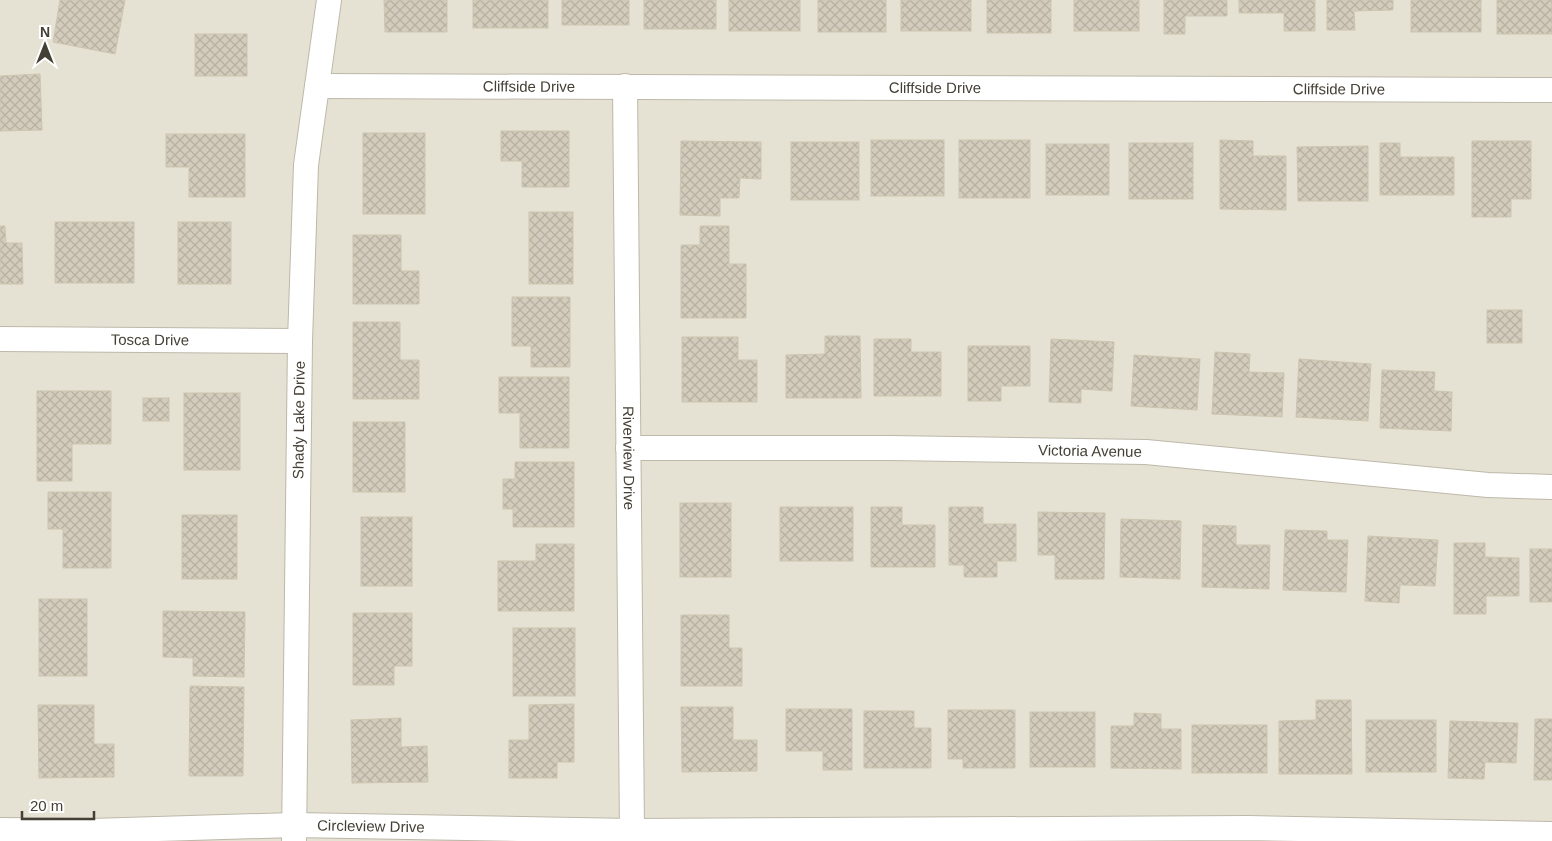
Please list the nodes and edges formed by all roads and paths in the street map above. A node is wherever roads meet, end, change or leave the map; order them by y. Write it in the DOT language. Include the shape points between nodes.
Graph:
graph roads {
  1 [pos="329,0"];
  2 [pos="317,86"];
  3 [pos="625,86"];
  4 [pos="1552,90"];
  5 [pos="0,339"];
  6 [pos="300,341"];
  7 [pos="628,448"];
  8 [pos="1552,487"];
  9 [pos="0,830"];
  10 [pos="632,831"];
  11 [pos="294,833"];
  12 [pos="1552,834"];
  1 -- 2 [label="street, Shady Lake Drive"];
  2 -- 3 [label="street, Cliffside Drive"];
  2 -- 6 [label="street, Shady Lake Drive" via="306,165"];
  3 -- 4 [label="street, Cliffside Drive"];
  3 -- 7 [label="street, Riverview Drive"];
  5 -- 6 [label="street, Tosca Drive"];
  6 -- 11 [label="street, Shady Lake Drive"];
  7 -- 8 [label="street, Victoria Avenue" via="1146,452 1488,485"];
  7 -- 10 [label="street, Riverview Drive"];
  9 -- 11 [label="street, Circleview Drive"];
  10 -- 11 [label="street, Circleview Drive"];
  10 -- 12 [label="street, Circleview Drive" via="1248,828"];
}
